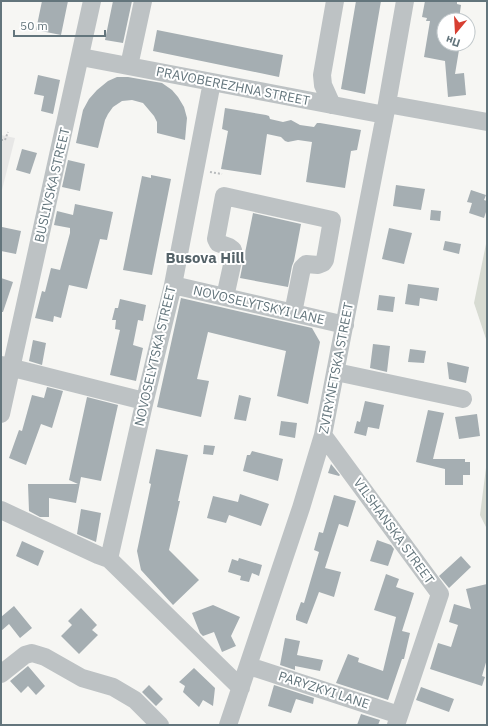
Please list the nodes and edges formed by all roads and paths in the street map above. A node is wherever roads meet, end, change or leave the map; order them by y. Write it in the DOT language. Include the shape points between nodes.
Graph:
graph roads {
  1 [pos="92,1"];
  2 [pos="143,1"];
  3 [pos="335,1"];
  4 [pos="405,1"];
  5 [pos="81,57"];
  6 [pos="129,66"];
  7 [pos="212,82"];
  8 [pos="332,105"];
  9 [pos="386,110"];
  10 [pos="487,122"];
  11 [pos="8,132"];
  12 [pos="1,140"];
  13 [pos="173,285"];
  14 [pos="225,297"];
  15 [pos="293,312"];
  16 [pos="345,325"];
  17 [pos="6,367"];
  18 [pos="336,372"];
  19 [pos="463,399"];
  20 [pos="144,401"];
  21 [pos="1,414"];
  22 [pos="323,435"];
  23 [pos="1,510"];
  24 [pos="109,559"];
  25 [pos="249,666"];
  26 [pos="1,674"];
  27 [pos="241,688"];
  28 [pos="397,720"];
  29 [pos="160,725"];
  30 [pos="228,725"];
  1 -- 5 [label="street, BUSLIVSKA STREET"];
  2 -- 6 [label="street"];
  3 -- 8 [label="street" via="322,75"];
  4 -- 9 [label="street, ZVIRYNETSKA STREET"];
  5 -- 6 [label="street, PRAVOBEREZHNA STREET"];
  5 -- 17 [label="street, BUSLIVSKA STREET"];
  6 -- 7 [label="street, PRAVOBEREZHNA STREET"];
  7 -- 8 [label="street, PRAVOBEREZHNA STREET"];
  7 -- 13 [label="street, NOVOSELYTSKA STREET"];
  8 -- 9 [label="street, PRAVOBEREZHNA STREET"];
  9 -- 10 [label="street, PRAVOBEREZHNA STREET"];
  9 -- 16 [label="street, ZVIRYNETSKA STREET"];
  11 -- 12 [label="path" via="5,140"];
  13 -- 14 [label="street, NOVOSELYTSKYI LANE"];
  13 -- 20 [label="street, NOVOSELYTSKA STREET"];
  14 -- 15 [label="street, NOVOSELYTSKYI LANE"];
  14 -- 15 [label="street" via="234,256 233,250 218,243 216,239 224,196 332,220 325,260 318,265 306,264 302,268"];
  15 -- 16 [label="street, NOVOSELYTSKYI LANE"];
  16 -- 18 [label="street, ZVIRYNETSKA STREET"];
  17 -- 20 [label="street"];
  17 -- 21 [label="street, BUSLIVSKA STREET"];
  18 -- 19 [label="street"];
  18 -- 22 [label="street, ZVIRYNETSKA STREET"];
  20 -- 24 [label="street, NOVOSELYTSKA STREET"];
  22 -- 25 [label="street, ZVIRYNETSKA STREET"];
  22 -- 28 [label="street, VILSHANSKA STREET" via="440,594"];
  23 -- 24 [label="street"];
  24 -- 27 [label="street"];
  25 -- 27 [label="street, ZVIRYNETSKA STREET"];
  25 -- 28 [label="street, PARYZKYI LANE"];
  26 -- 29 [label="street" via="25,654 32,653 82,678 113,687 135,700"];
  27 -- 30 [label="street, ZVIRYNETSKA STREET"];
}
